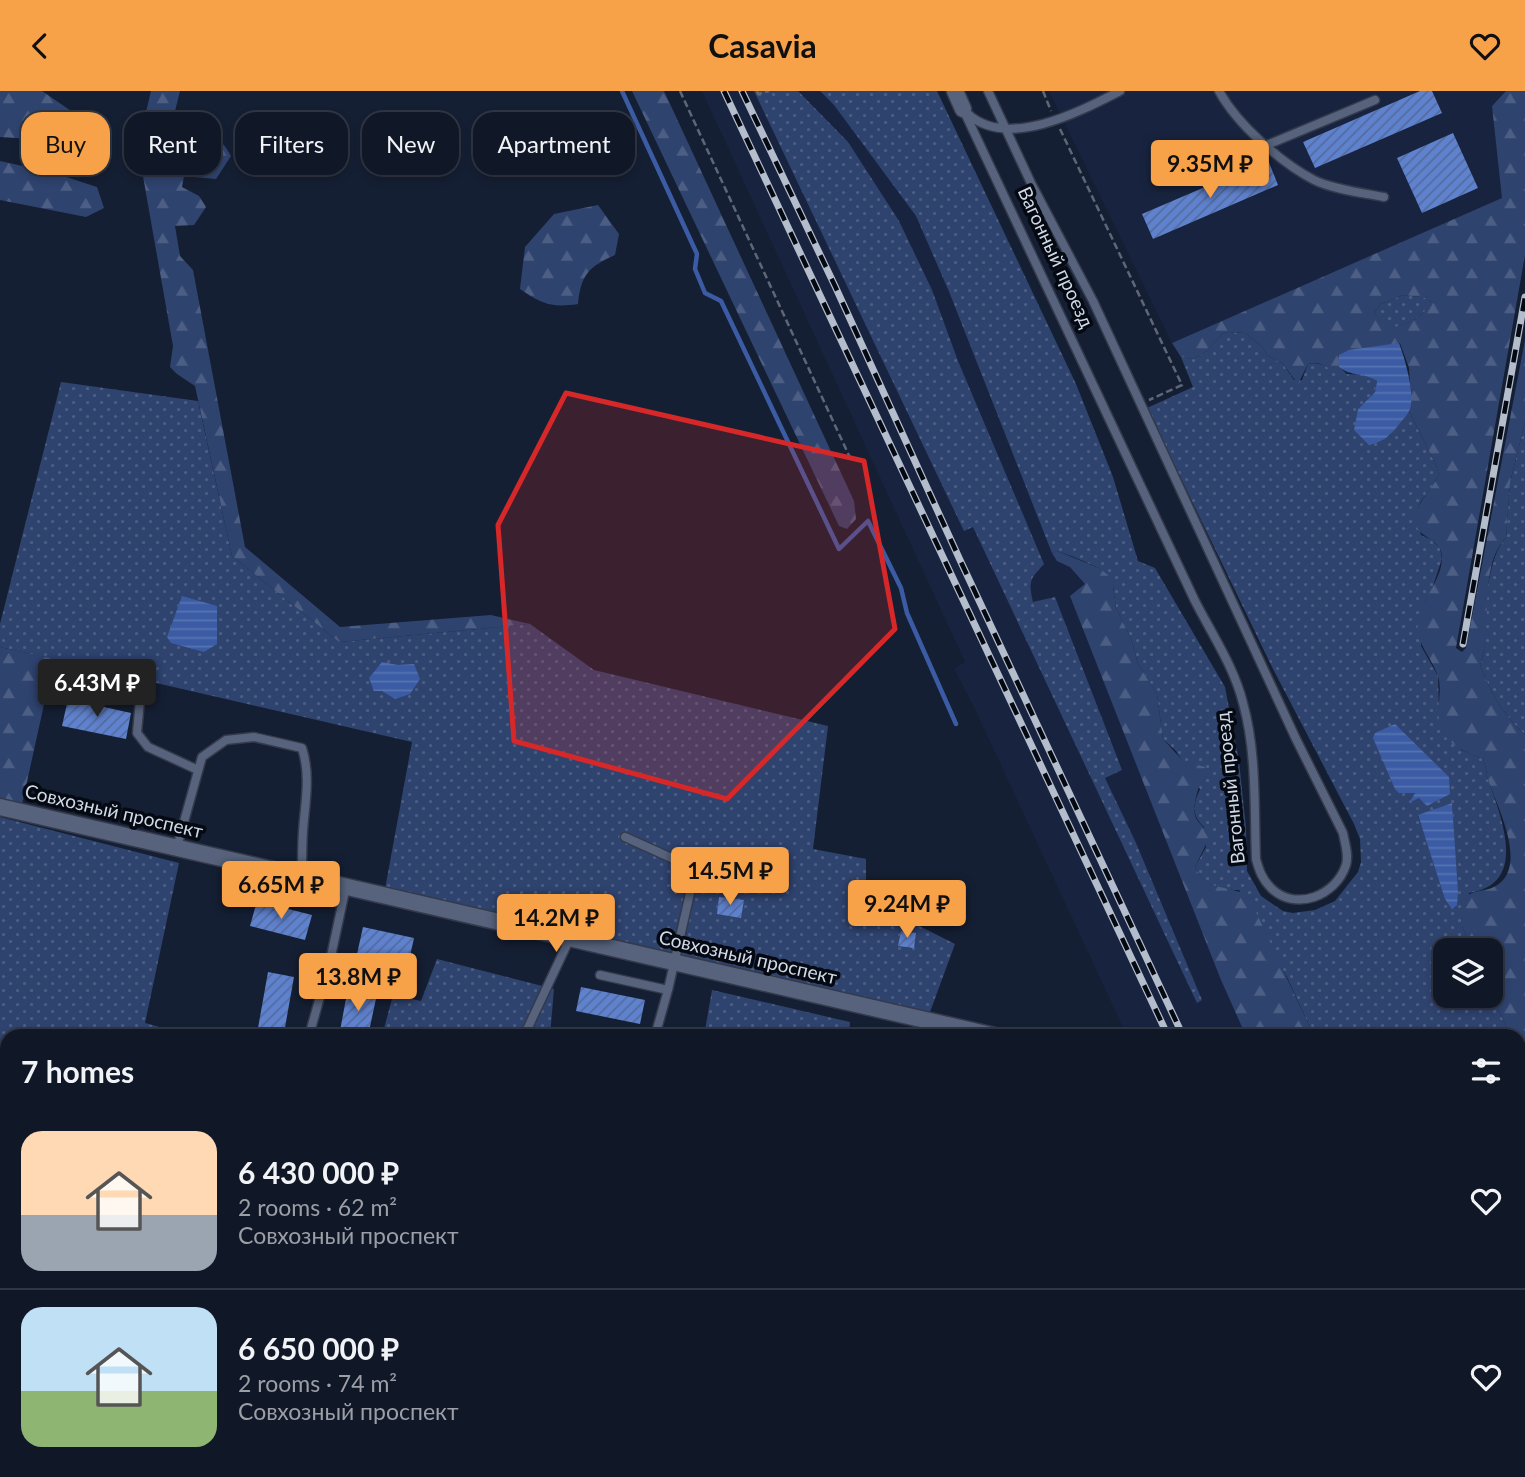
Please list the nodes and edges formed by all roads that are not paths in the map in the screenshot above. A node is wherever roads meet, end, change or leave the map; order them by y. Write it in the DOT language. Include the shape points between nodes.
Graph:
graph roads {
  1 [pos="955,91"];
  2 [pos="988,91"];
  3 [pos="1120,91"];
  4 [pos="1219,91"];
  5 [pos="1375,100"];
  6 [pos="963,109"];
  7 [pos="1006,128"];
  8 [pos="1267,145"];
  9 [pos="1384,197"];
  10 [pos="76,675"];
  11 [pos="198,769"];
  12 [pos="0,807"];
  13 [pos="625,837"];
  14 [pos="177,847"];
  15 [pos="302,876"];
  16 [pos="346,886"];
  17 [pos="570,939"];
  18 [pos="674,962"];
  19 [pos="600,975"];
  20 [pos="668,990"];
  21 [pos="311,1029"];
  22 [pos="527,1029"];
  23 [pos="657,1029"];
  24 [pos="965,1029"];
  1 -- 6 [label="street, Вагонный проезд"];
  2 -- 7 [label="lane, Вагонный проезд"];
  3 -- 7 [label="lane" via="1056,121"];
  4 -- 8 [label="lane" via="1248,129"];
  5 -- 8 [label="lane"];
  6 -- 7 [label="lane" via="975,120"];
  6 -- 7 [label="lane, Вагонный проезд" via="1236,679 1249,726 1256,859 1261,876 1273,890 1288,897 1316,897 1343,871 1347,850 1343,833 1093,301"];
  8 -- 9 [label="lane" via="1316,181"];
  10 -- 11 [label="lane" via="141,689 137,733 148,747"];
  11 -- 14 [label="lane"];
  11 -- 15 [label="lane" via="202,757 226,740 254,737 302,748 308,798"];
  12 -- 14 [label="street, Совхозный проспект"];
  13 -- 18 [label="lane" via="678,861 690,893"];
  14 -- 15 [label="street, Совхозный проспект"];
  15 -- 16 [label="street, Совхозный проспект"];
  16 -- 17 [label="street, Совхозный проспект"];
  16 -- 21 [label="lane"];
  17 -- 18 [label="street, Совхозный проспект"];
  17 -- 22 [label="lane"];
  18 -- 20 [label="lane"];
  18 -- 24 [label="street, Совхозный проспект"];
  19 -- 20 [label="lane"];
  20 -- 23 [label="lane"];
}
